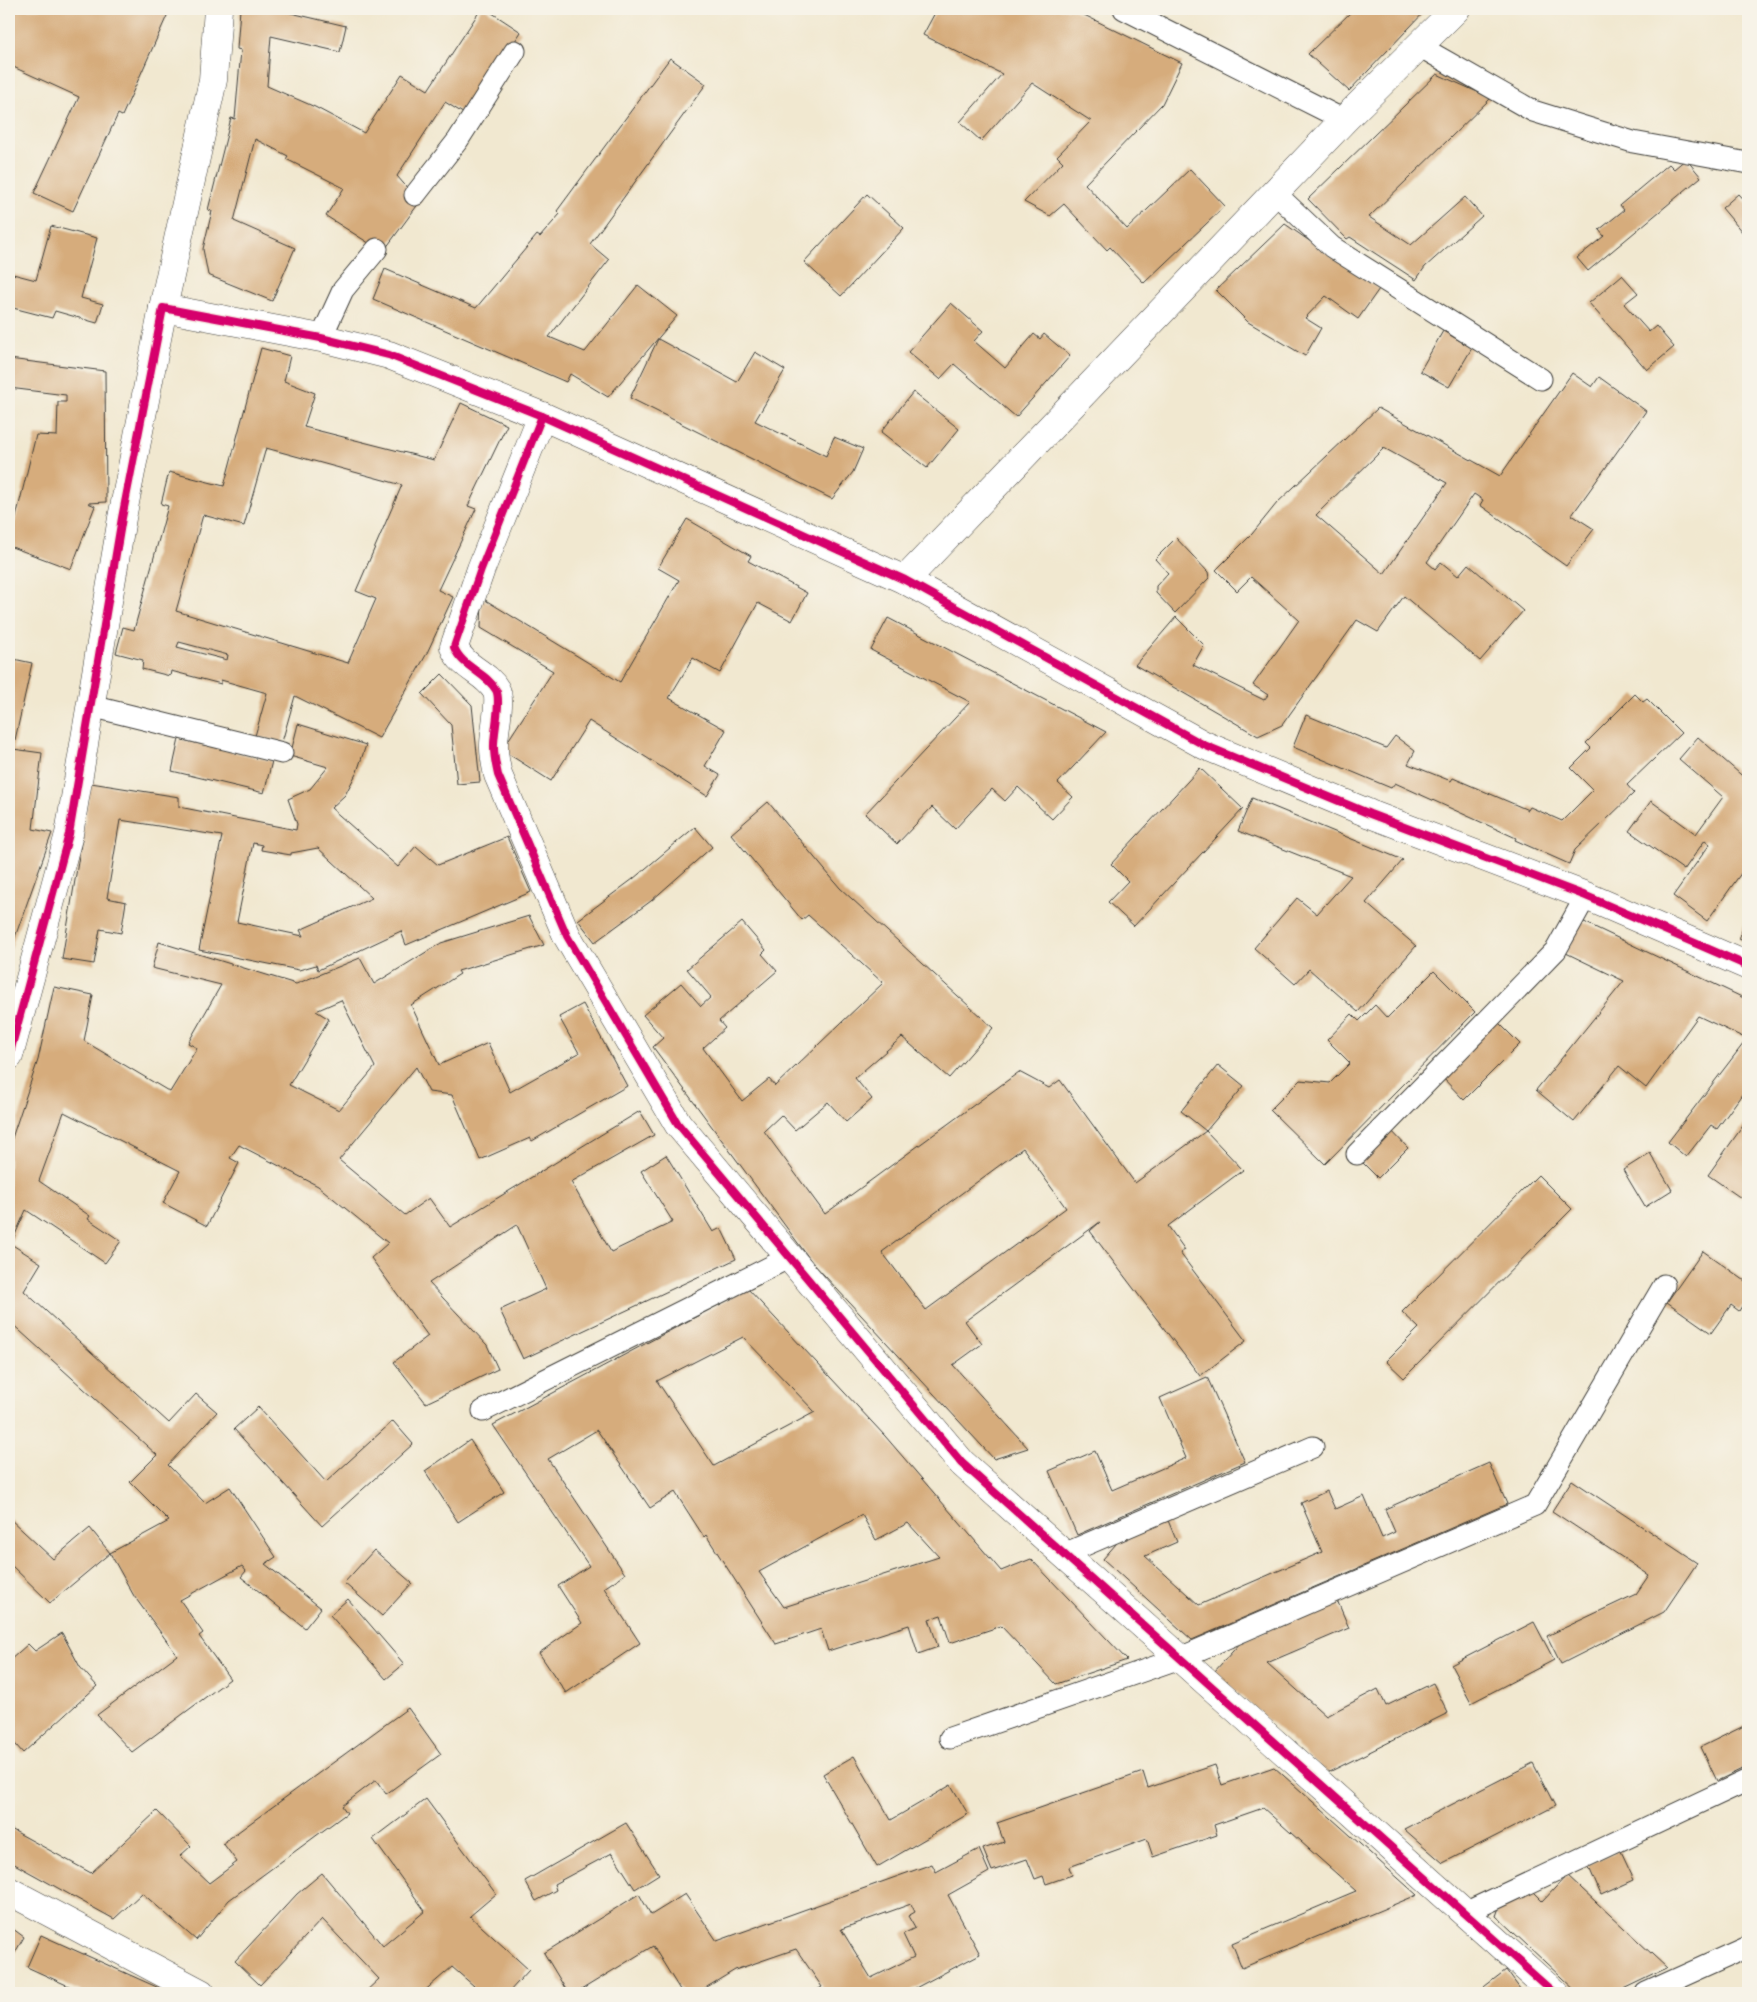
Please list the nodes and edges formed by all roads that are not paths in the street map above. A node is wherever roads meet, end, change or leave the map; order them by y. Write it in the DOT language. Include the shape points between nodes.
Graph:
graph roads {
  1 [pos="218,9"];
  2 [pos="1124,9"];
  3 [pos="1456,9"];
  4 [pos="1419,46"];
  5 [pos="515,51"];
  6 [pos="1344,120"];
  7 [pos="1748,163"];
  8 [pos="1276,194"];
  9 [pos="415,195"];
  10 [pos="377,249"];
  11 [pos="163,308"];
  12 [pos="321,338"];
  13 [pos="1541,379"];
  14 [pos="542,416"];
  15 [pos="905,580"];
  16 [pos="90,706"];
  17 [pos="282,752"];
  18 [pos="1586,896"];
  19 [pos="1748,966"];
  20 [pos="9,1056"];
  21 [pos="1358,1154"];
  22 [pos="790,1257"];
  23 [pos="1664,1285"];
  24 [pos="483,1411"];
  25 [pos="1313,1447"];
  26 [pos="1064,1554"];
  27 [pos="1180,1658"];
  28 [pos="950,1738"];
  29 [pos="1748,1780"];
  30 [pos="9,1891"];
  31 [pos="1465,1913"];
  32 [pos="1748,1947"];
  33 [pos="201,1993"];
  34 [pos="1554,1993"];
  35 [pos="1646,1993"];
  1 -- 11 [label="street" via="213,80"];
  2 -- 6 [label="lane"];
  3 -- 4 [label="street"];
  4 -- 6 [label="street"];
  4 -- 7 [label="lane" via="1533,111 1633,142"];
  5 -- 9 [label="lane" via="458,140"];
  6 -- 8 [label="street"];
  8 -- 13 [label="lane" via="1332,247"];
  8 -- 15 [label="street"];
  10 -- 12 [label="lane" via="343,290"];
  11 -- 12 [label="street"];
  11 -- 16 [label="street"];
  12 -- 14 [label="street" via="389,356"];
  14 -- 15 [label="street"];
  14 -- 22 [label="street" via="481,569 454,647 470,668 490,682 498,693 494,749 498,775 567,936 678,1124"];
  15 -- 18 [label="street" via="1204,744 1370,814"];
  16 -- 17 [label="lane"];
  16 -- 20 [label="street" via="69,834"];
  18 -- 19 [label="street"];
  18 -- 21 [label="lane" via="1556,950"];
  22 -- 24 [label="lane"];
  22 -- 26 [label="street" via="962,1463"];
  23 -- 27 [label="lane" via="1535,1506"];
  25 -- 26 [label="lane"];
  26 -- 27 [label="street"];
  27 -- 28 [label="lane"];
  27 -- 31 [label="street"];
  29 -- 31 [label="lane"];
  30 -- 33 [label="street"];
  31 -- 34 [label="street"];
  32 -- 35 [label="lane"];
}
